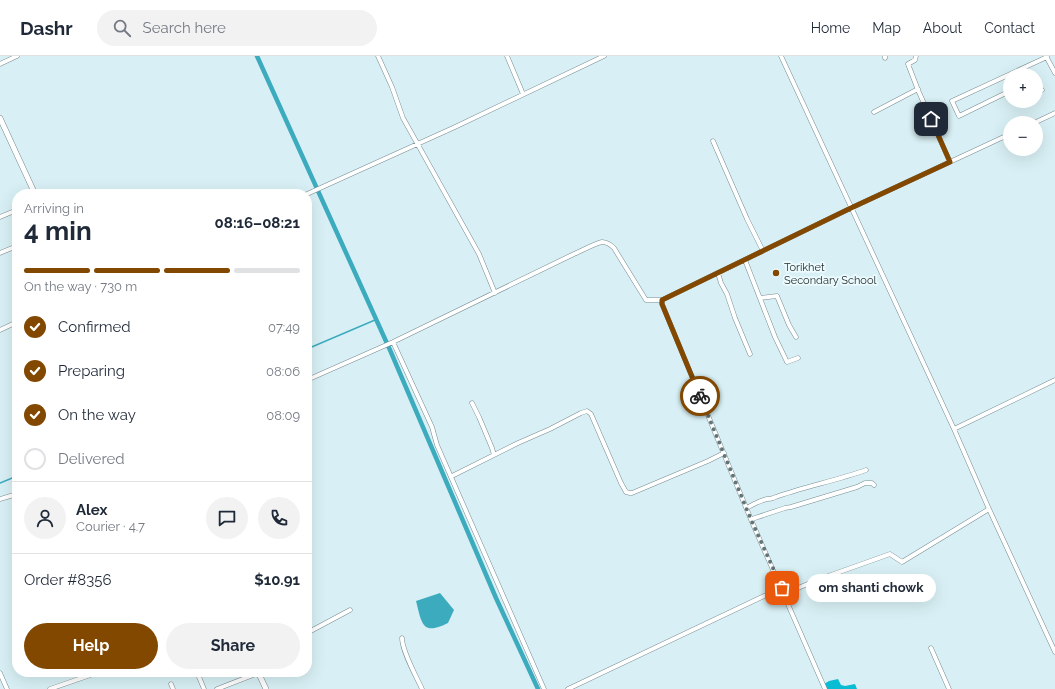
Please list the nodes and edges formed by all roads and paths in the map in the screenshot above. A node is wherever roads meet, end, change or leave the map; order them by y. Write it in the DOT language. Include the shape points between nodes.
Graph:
graph roads {
  1 [pos="17,56"];
  2 [pos="378,56"];
  3 [pos="507,56"];
  4 [pos="604,56"];
  5 [pos="780,56"];
  6 [pos="916,56"];
  7 [pos="1046,56"];
  8 [pos="0,64"];
  9 [pos="1021,68"];
  10 [pos="1055,73"];
  11 [pos="1003,77"];
  12 [pos="918,89"];
  13 [pos="523,94"];
  14 [pos="1003,94"];
  15 [pos="874,112"];
  16 [pos="1055,113"];
  17 [pos="0,118"];
  18 [pos="1043,119"];
  19 [pos="1003,137"];
  20 [pos="713,141"];
  21 [pos="417,144"];
  22 [pos="950,162"];
  23 [pos="33,189"];
  24 [pos="312,192"];
  25 [pos="851,208"];
  26 [pos="12,212"];
  27 [pos="0,218"];
  28 [pos="12,248"];
  29 [pos="763,251"];
  30 [pos="0,253"];
  31 [pos="745,260"];
  32 [pos="718,273"];
  33 [pos="496,293"];
  34 [pos="760,298"];
  35 [pos="662,300"];
  36 [pos="12,324"];
  37 [pos="0,330"];
  38 [pos="796,337"];
  39 [pos="391,343"];
  40 [pos="750,354"];
  41 [pos="798,358"];
  42 [pos="312,378"];
  43 [pos="1055,380"];
  44 [pos="472,403"];
  45 [pos="954,429"];
  46 [pos="724,453"];
  47 [pos="494,455"];
  48 [pos="866,470"];
  49 [pos="452,476"];
  50 [pos="874,485"];
  51 [pos="12,495"];
  52 [pos="0,499"];
  53 [pos="747,508"];
  54 [pos="989,509"];
  55 [pos="752,519"];
  56 [pos="782,588"];
  57 [pos="784,594"];
  58 [pos="350,610"];
  59 [pos="312,630"];
  60 [pos="402,638"];
  61 [pos="1054,645"];
  62 [pos="931,648"];
  63 [pos="1055,652"];
  64 [pos="0,673"];
  65 [pos="78,677"];
  66 [pos="199,677"];
  67 [pos="246,677"];
  68 [pos="260,677"];
  69 [pos="571,688"];
  70 [pos="7,689"];
  71 [pos="50,689"];
  72 [pos="204,689"];
  73 [pos="217,689"];
  74 [pos="266,689"];
  75 [pos="422,689"];
  76 [pos="544,689"];
  77 [pos="825,689"];
  78 [pos="950,689"];
  1 -- 8 [label="street"];
  2 -- 21 [label="street" via="403,118"];
  3 -- 13 [label="street"];
  4 -- 13 [label="street"];
  5 -- 25 [label="street"];
  6 -- 12 [label="street" via="915,60 908,64"];
  7 -- 9 [label="street"];
  7 -- 10 [label="street"];
  11 -- 14 [label="street" via="952,101 959,116"];
  12 -- 15 [label="street"];
  12 -- 22 [label="street"];
  13 -- 21 [label="street"];
  16 -- 18 [label="street"];
  17 -- 23 [label="street"];
  19 -- 22 [label="street"];
  20 -- 29 [label="street"];
  21 -- 24 [label="street"];
  21 -- 33 [label="street" via="479,254"];
  22 -- 25 [label="street"];
  25 -- 29 [label="street"];
  25 -- 45 [label="street"];
  26 -- 27 [label="street"];
  28 -- 30 [label="street"];
  29 -- 31 [label="street"];
  31 -- 32 [label="street"];
  31 -- 34 [label="street"];
  32 -- 35 [label="street"];
  32 -- 40 [label="street"];
  33 -- 35 [label="street" via="601,242 614,248 646,300"];
  33 -- 39 [label="street"];
  34 -- 38 [label="street" via="777,296"];
  34 -- 41 [label="street" via="787,362"];
  35 -- 46 [label="street"];
  36 -- 37 [label="street"];
  39 -- 42 [label="street"];
  39 -- 49 [label="street"];
  43 -- 45 [label="street"];
  44 -- 47 [label="street"];
  45 -- 54 [label="street"];
  46 -- 47 [label="street" via="628,493 621,483 591,414 587,411"];
  46 -- 53 [label="street"];
  47 -- 49 [label="street"];
  48 -- 53 [label="street" via="766,499"];
  49 -- 76 [label="street"];
  50 -- 55 [label="street" via="865,483"];
  51 -- 52 [label="street"];
  53 -- 55 [label="street"];
  54 -- 57 [label="street" via="902,562 890,554"];
  54 -- 61 [label="street"];
  55 -- 56 [label="street"];
  56 -- 57 [label="street"];
  56 -- 69 [label="street"];
  57 -- 77 [label="street"];
  58 -- 59 [label="street"];
  60 -- 75 [label="street" via="407,657"];
  61 -- 63 [label="street"];
  62 -- 78 [label="street"];
  64 -- 70 [label="street"];
  65 -- 71 [label="street"];
  66 -- 72 [label="street"];
  67 -- 73 [label="street"];
  68 -- 74 [label="street"];
}
